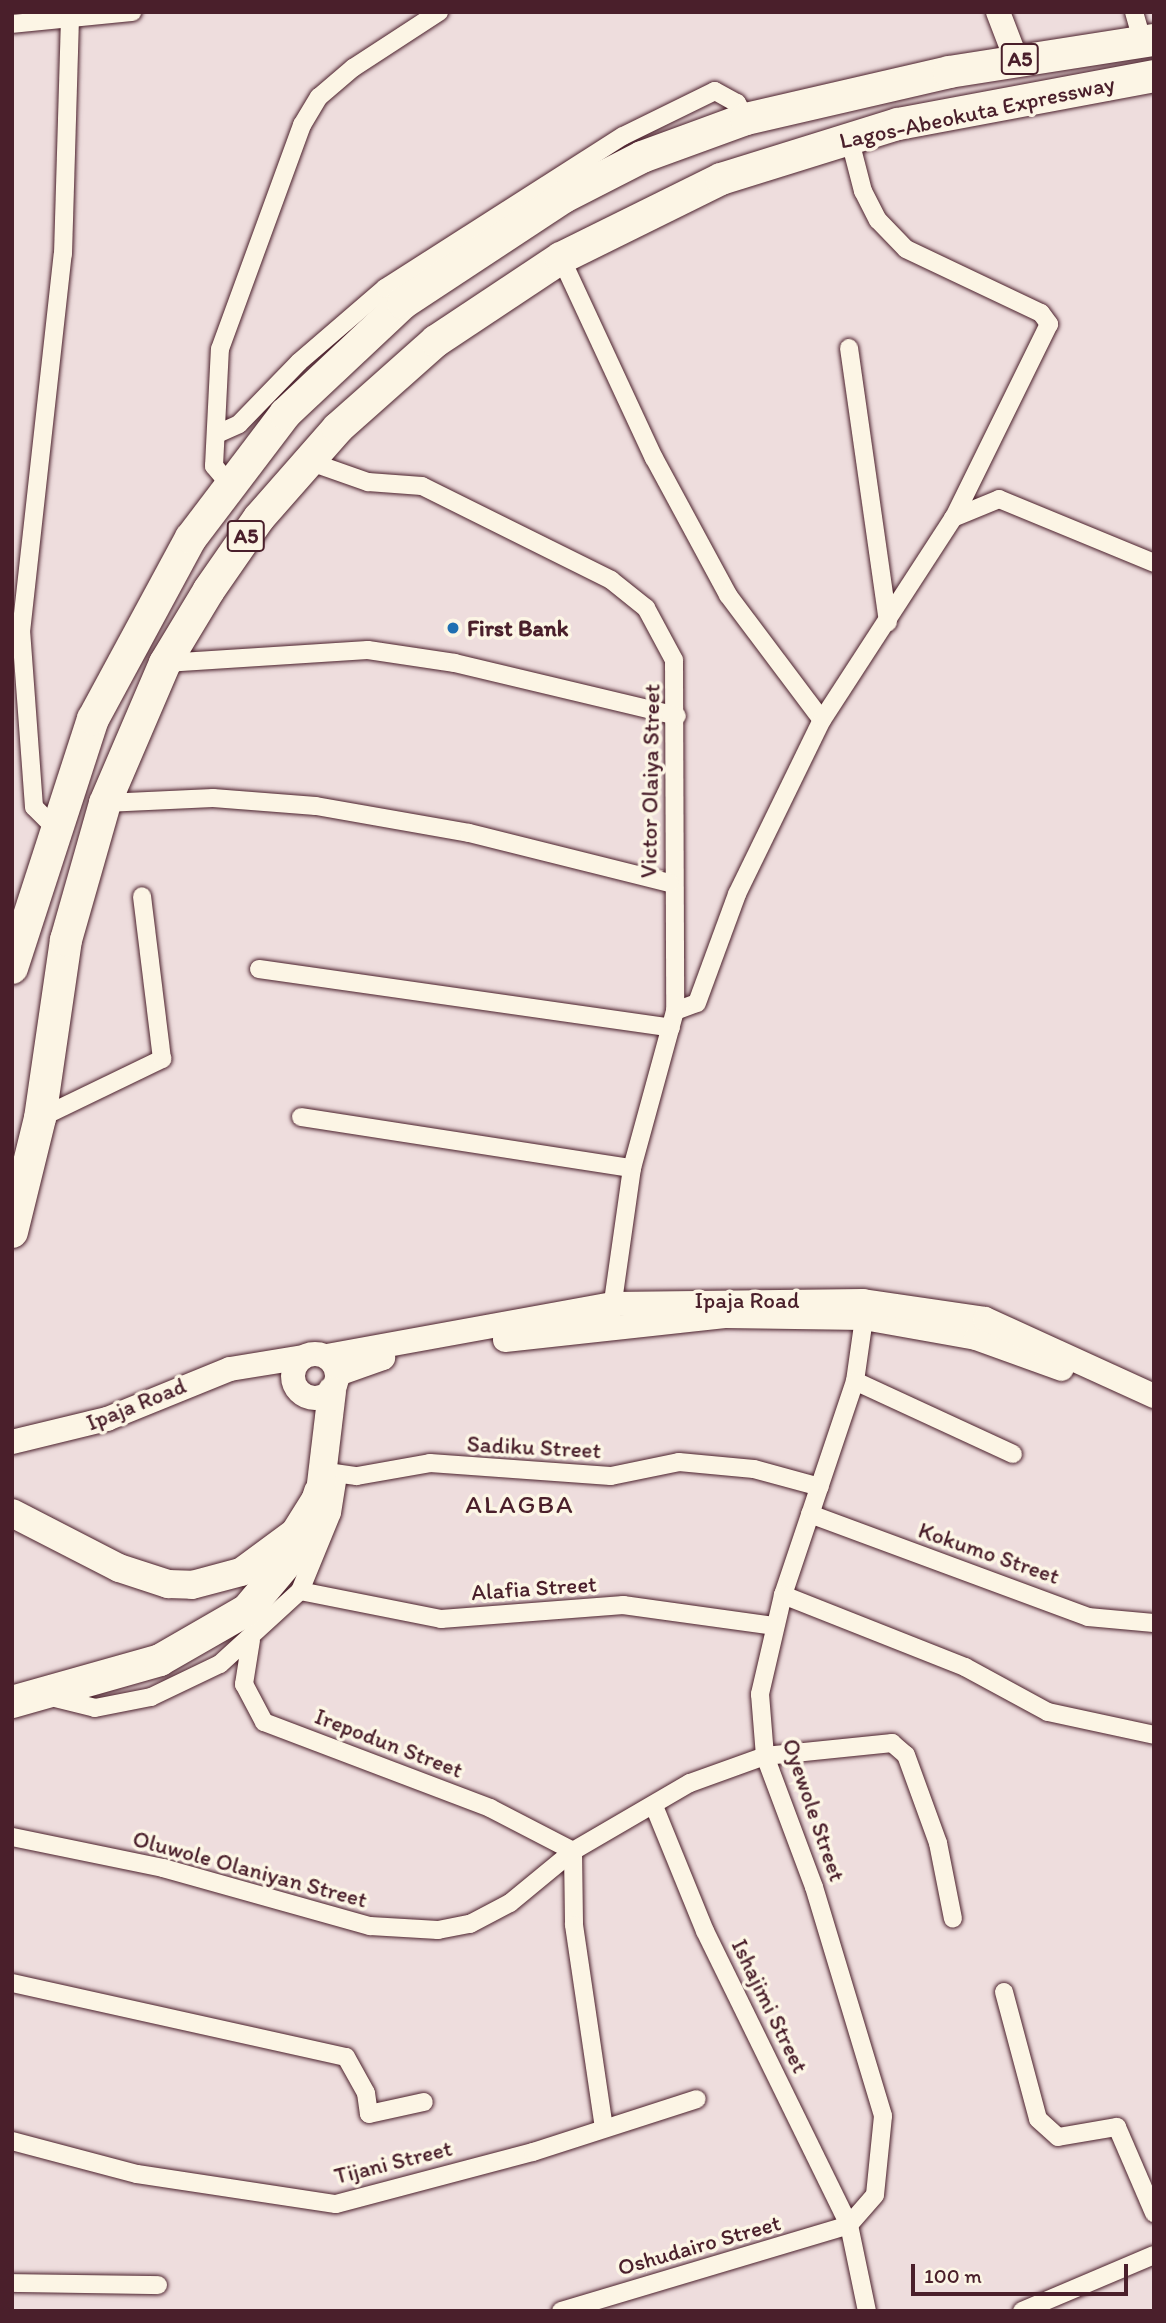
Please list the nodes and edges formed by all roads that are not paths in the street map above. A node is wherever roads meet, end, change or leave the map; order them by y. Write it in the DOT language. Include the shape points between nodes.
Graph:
graph roads {
  1 [pos="132,12"];
  2 [pos="439,12"];
  3 [pos="998,12"];
  4 [pos="1133,12"];
  5 [pos="71,16"];
  6 [pos="12,24"];
  7 [pos="1148,41"];
  8 [pos="1016,59"];
  9 [pos="1154,76"];
  10 [pos="746,119"];
  11 [pos="852,136"];
  12 [pos="561,258"];
  13 [pos="849,348"];
  14 [pos="217,434"];
  15 [pos="308,461"];
  16 [pos="230,485"];
  17 [pos="953,518"];
  18 [pos="1154,563"];
  19 [pos="888,622"];
  20 [pos="165,663"];
  21 [pos="677,716"];
  22 [pos="822,720"];
  23 [pos="105,803"];
  24 [pos="54,827"];
  25 [pos="670,883"];
  26 [pos="142,896"];
  27 [pos="12,968"];
  28 [pos="259,969"];
  29 [pos="673,1020"];
  30 [pos="301,1117"];
  31 [pos="40,1118"];
  32 [pos="632,1168"];
  33 [pos="12,1231"];
  34 [pos="611,1316"];
  35 [pos="864,1318"];
  36 [pos="243,1366"];
  37 [pos="325,1370"];
  38 [pos="855,1381"];
  39 [pos="299,1388"];
  40 [pos="1154,1396"];
  41 [pos="1154,1410"];
  42 [pos="17,1435"];
  43 [pos="1013,1454"];
  44 [pos="328,1479"];
  45 [pos="820,1488"];
  46 [pos="12,1499"];
  47 [pos="12,1513"];
  48 [pos="810,1514"];
  49 [pos="300,1591"];
  50 [pos="783,1595"];
  51 [pos="1154,1623"];
  52 [pos="774,1626"];
  53 [pos="251,1640"];
  54 [pos="45,1695"];
  55 [pos="12,1702"];
  56 [pos="1154,1735"];
  57 [pos="765,1756"];
  58 [pos="654,1806"];
  59 [pos="12,1837"];
  60 [pos="573,1851"];
  61 [pos="953,1919"];
  62 [pos="12,1983"];
  63 [pos="1004,1992"];
  64 [pos="697,2099"];
  65 [pos="424,2102"];
  66 [pos="604,2129"];
  67 [pos="12,2141"];
  68 [pos="1154,2213"];
  69 [pos="849,2225"];
  70 [pos="1154,2255"];
  71 [pos="12,2283"];
  72 [pos="158,2285"];
  73 [pos="561,2311"];
  74 [pos="867,2311"];
  75 [pos="1022,2311"];
  1 -- 5 [label="street"];
  2 -- 14 [label="street" via="353,68 319,97 302,125 220,349"];
  3 -- 8 [label="main road"];
  4 -- 7 [label="street"];
  5 -- 6 [label="street"];
  5 -- 24 [label="street" via="63,254 21,632 34,807"];
  7 -- 8 [label="highway, Lagos-Abeokuta Expressway / A5"];
  8 -- 10 [label="highway, Lagos-Abeokuta Expressway / A5" via="836,94"];
  9 -- 11 [label="highway, Lagos-Abeokuta Expressway / A5"];
  10 -- 14 [label="street" via="737,103 715,91 623,136 385,288 299,362 239,424"];
  10 -- 16 [label="highway, Lagos-Abeokuta Expressway / A5" via="642,157 482,247 343,356"];
  11 -- 12 [label="highway, Lagos-Abeokuta Expressway / A5" via="747,168"];
  11 -- 17 [label="street" via="863,191 878,220 906,249 1041,313 1049,324"];
  12 -- 15 [label="highway, Lagos-Abeokuta Expressway / A5" via="436,341 372,393"];
  12 -- 22 [label="street" via="654,458 728,595"];
  13 -- 19 [label="street"];
  14 -- 16 [label="street" via="214,466"];
  15 -- 20 [label="highway, Lagos-Abeokuta Expressway / A5" via="252,528"];
  15 -- 21 [label="street, Victor Olaiya Street" via="368,482 422,486 611,580 646,608 665,639 679,679"];
  16 -- 24 [label="highway, Lagos-Abeokuta Expressway / A5" via="191,538 93,719"];
  17 -- 18 [label="street" via="999,499"];
  17 -- 19 [label="street"];
  19 -- 22 [label="street"];
  20 -- 21 [label="street" via="368,650 455,663"];
  20 -- 23 [label="highway, Lagos-Abeokuta Expressway / A5"];
  21 -- 25 [label="street, Victor Olaiya Street"];
  22 -- 29 [label="street" via="737,894 697,1003"];
  23 -- 25 [label="street" via="213,798 316,806 469,833"];
  23 -- 31 [label="highway, Lagos-Abeokuta Expressway / A5" via="66,940"];
  24 -- 27 [label="highway, Lagos-Abeokuta Expressway / A5"];
  25 -- 29 [label="street, Victor Olaiya Street" via="678,915"];
  26 -- 31 [label="street" via="162,1059"];
  28 -- 29 [label="street"];
  29 -- 32 [label="street, Victor Olaiya Street"];
  30 -- 32 [label="street"];
  31 -- 33 [label="highway, Lagos-Abeokuta Expressway / A5"];
  32 -- 34 [label="street, Victor Olaiya Street"];
  34 -- 35 [label="main road, Ipaja Road"];
  34 -- 37 [label="main road, Ipaja Road"];
  34 -- 40 [label="main road, Ipaja Road" via="759,1298 905,1305 985,1320"];
  35 -- 38 [label="street, Oyewole Street"];
  35 -- 41 [label="main road, Ipaja Road" via="976,1338"];
  36 -- 37 [label="main road, Ipaja Road"];
  36 -- 39 [label="main road"];
  36 -- 42 [label="main road, Ipaja Road" via="107,1419"];
  37 -- 39 [label="main road"];
  37 -- 39 [label="main road"];
  37 -- 44 [label="main road"];
  38 -- 43 [label="street"];
  38 -- 45 [label="street, Oyewole Street"];
  39 -- 46 [label="main road" via="313,1410 309,1477 272,1535 229,1560 174,1569 140,1562"];
  44 -- 45 [label="street, Sadiku Street" via="430,1463 611,1476 679,1462 754,1469"];
  44 -- 47 [label="main road" via="295,1532 265,1560 192,1585 119,1568"];
  44 -- 49 [label="street" via="332,1513"];
  44 -- 54 [label="highway" via="304,1542 247,1610 160,1660"];
  45 -- 48 [label="street, Oyewole Street"];
  48 -- 50 [label="street, Oyewole Street"];
  48 -- 51 [label="street, Kokumo Street" via="1088,1617"];
  49 -- 52 [label="street, Alafia Street" via="441,1619 623,1605"];
  49 -- 53 [label="street"];
  50 -- 52 [label="street, Oyewole Street"];
  50 -- 56 [label="street" via="965,1667 1048,1712"];
  52 -- 57 [label="street, Oyewole Street" via="761,1694"];
  53 -- 54 [label="street" via="220,1664 150,1697 94,1708"];
  53 -- 60 [label="street, Irepodun Street" via="244,1684 264,1722 490,1808"];
  54 -- 55 [label="highway"];
  57 -- 58 [label="street, Oluwole Olaniyan Street" via="690,1783"];
  57 -- 61 [label="street, Oluwole Olaniyan Street" via="900,1747 938,1843"];
  57 -- 69 [label="street, Oyewole Street" via="814,1887 883,2116 875,2195"];
  58 -- 60 [label="street, Oluwole Olaniyan Street"];
  58 -- 69 [label="street, Ishajimi Street" via="705,1931"];
  59 -- 60 [label="street, Oluwole Olaniyan Street" via="163,1868 370,1926 438,1930 470,1924 510,1903"];
  60 -- 66 [label="street" via="574,1925"];
  62 -- 65 [label="street" via="346,2057 369,2113"];
  63 -- 68 [label="street" via="1038,2119 1058,2137 1117,2127"];
  64 -- 66 [label="street, Tijani Street"];
  66 -- 67 [label="street, Tijani Street" via="336,2203 137,2174"];
  69 -- 73 [label="street, Oshudairo Street"];
  69 -- 74 [label="street"];
  70 -- 75 [label="street"];
  71 -- 72 [label="street"];
}
